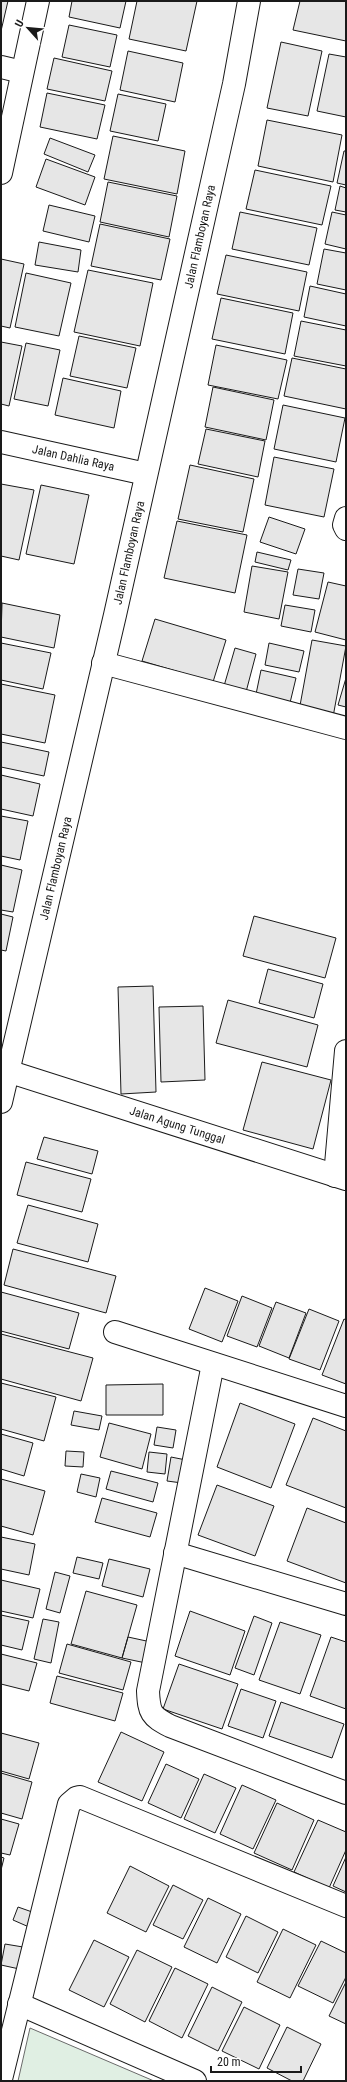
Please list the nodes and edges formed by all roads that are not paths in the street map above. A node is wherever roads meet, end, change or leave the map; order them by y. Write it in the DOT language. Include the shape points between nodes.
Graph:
graph roads {
  1 [pos="38,1"];
  2 [pos="249,1"];
  3 [pos="1,67"];
  4 [pos="22,72"];
  5 [pos="1,173"];
  6 [pos="1,442"];
  7 [pos="146,474"];
  8 [pos="346,518"];
  9 [pos="346,529"];
  10 [pos="103,663"];
  11 [pos="346,728"];
  12 [pos="346,1051"];
  13 [pos="5,1070"];
  14 [pos="1,1102"];
  15 [pos="340,1177"];
  16 [pos="115,1332"];
  17 [pos="213,1364"];
  18 [pos="346,1406"];
  19 [pos="175,1552"];
  20 [pos="346,1604"];
  21 [pos="346,1793"];
  22 [pos="346,1906"];
  23 [pos="20,2004"];
  24 [pos="1,2079"];
  25 [pos="195,2081"];
  1 -- 4 [label="street"];
  2 -- 7 [label="street, Jalan Flamboyan Raya" via="234,84"];
  3 -- 4 [label="street"];
  4 -- 5 [label="street"];
  6 -- 7 [label="street, Jalan Dahlia Raya"];
  7 -- 10 [label="street, Jalan Flamboyan Raya"];
  8 -- 9 [label="street"];
  10 -- 11 [label="street"];
  10 -- 13 [label="street, Jalan Flamboyan Raya"];
  12 -- 15 [label="street"];
  13 -- 14 [label="street, Jalan Flamboyan Raya"];
  13 -- 15 [label="street, Jalan Agung Tunggal"];
  16 -- 17 [label="street"];
  17 -- 18 [label="street"];
  17 -- 19 [label="street"];
  19 -- 20 [label="street"];
  19 -- 21 [label="street" via="148,1691 148,1707 155,1718"];
  22 -- 23 [label="street" via="80,1797 76,1798 69,1804"];
  23 -- 24 [label="street"];
  23 -- 25 [label="street"];
}
